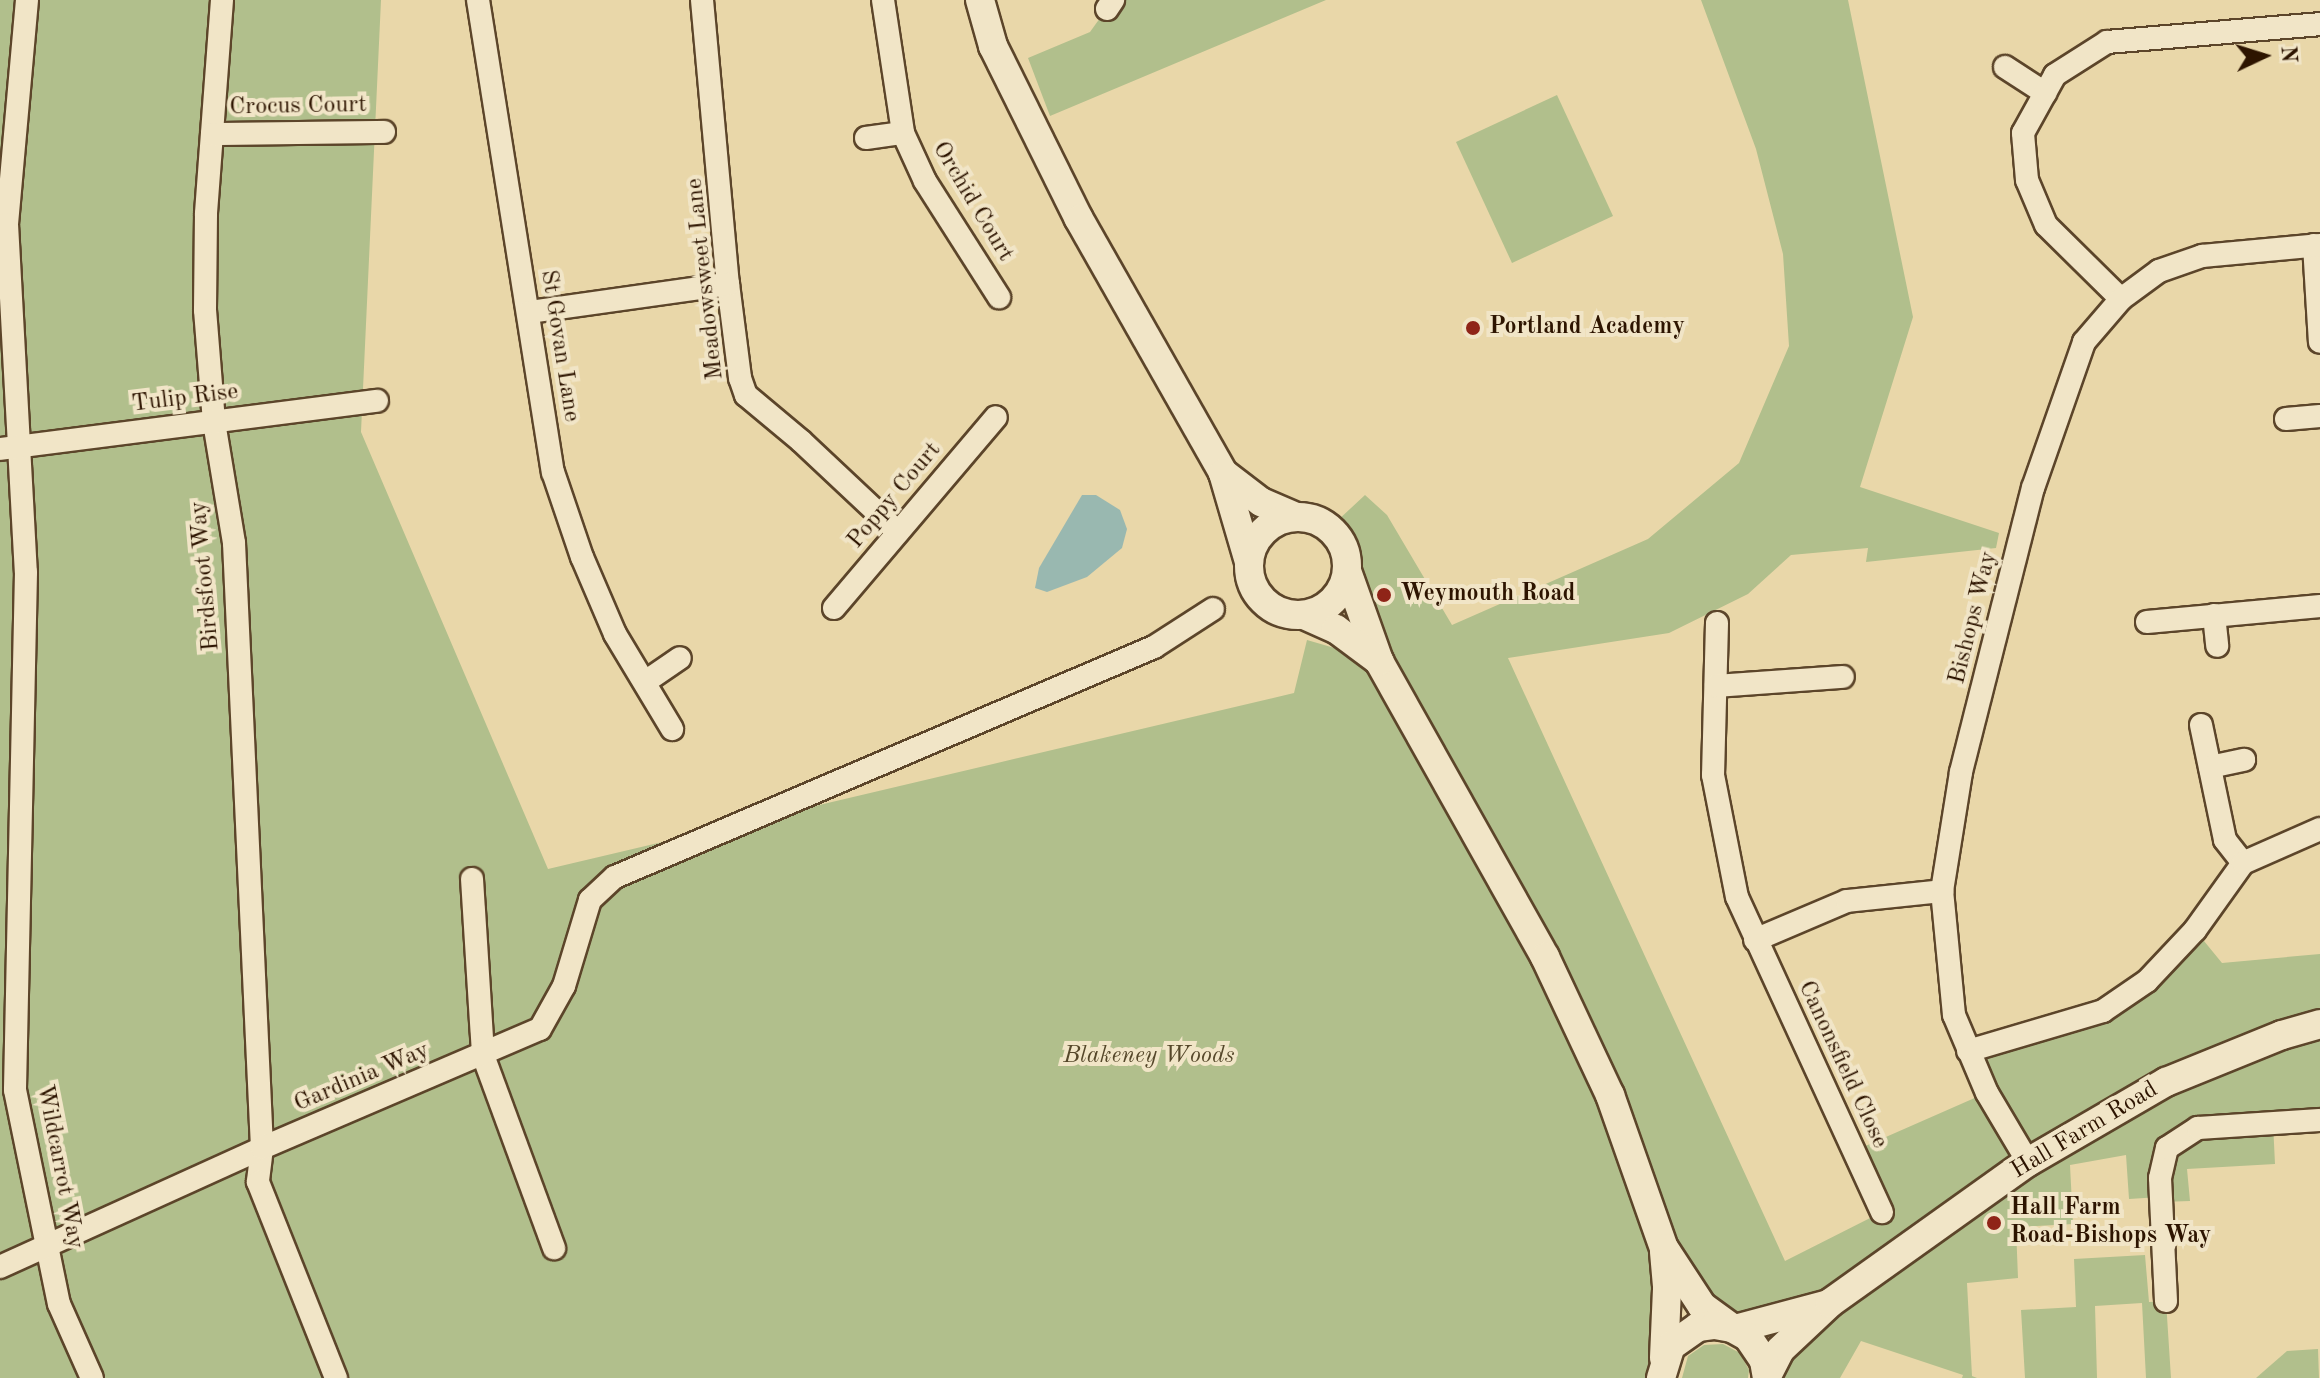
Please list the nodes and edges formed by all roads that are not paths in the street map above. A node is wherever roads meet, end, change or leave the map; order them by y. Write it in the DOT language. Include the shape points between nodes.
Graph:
graph roads {
  1 [pos="27,0"];
  2 [pos="222,0"];
  3 [pos="478,0"];
  4 [pos="702,0"];
  5 [pos="883,0"];
  6 [pos="980,0"];
  7 [pos="2320,24"];
  8 [pos="2005,67"];
  9 [pos="2045,93"];
  10 [pos="384,132"];
  11 [pos="903,133"];
  12 [pos="212,134"];
  13 [pos="866,138"];
  14 [pos="2317,245"];
  15 [pos="728,284"];
  16 [pos="999,297"];
  17 [pos="2121,299"];
  18 [pos="529,312"];
  19 [pos="2320,342"];
  20 [pos="377,401"];
  21 [pos="2320,416"];
  22 [pos="996,417"];
  23 [pos="2286,419"];
  24 [pos="214,422"];
  25 [pos="9,448"];
  26 [pos="1223,473"];
  27 [pos="1294,516"];
  28 [pos="898,532"];
  29 [pos="1249,562"];
  30 [pos="1347,571"];
  31 [pos="2320,606"];
  32 [pos="834,608"];
  33 [pos="1213,609"];
  34 [pos="1304,615"];
  35 [pos="2214,615"];
  36 [pos="2147,622"];
  37 [pos="1717,623"];
  38 [pos="2217,646"];
  39 [pos="680,658"];
  40 [pos="1379,661"];
  41 [pos="1843,677"];
  42 [pos="645,682"];
  43 [pos="1716,686"];
  44 [pos="2201,725"];
  45 [pos="672,729"];
  46 [pos="2244,760"];
  47 [pos="2210,767"];
  48 [pos="2320,829"];
  49 [pos="2243,863"];
  50 [pos="472,879"];
  51 [pos="1942,891"];
  52 [pos="1755,940"];
  53 [pos="2320,1024"];
  54 [pos="1968,1051"];
  55 [pos="483,1055"];
  56 [pos="2320,1120"];
  57 [pos="262,1148"];
  58 [pos="2028,1162"];
  59 [pos="1882,1212"];
  60 [pos="48,1245"];
  61 [pos="554,1248"];
  62 [pos="1664,1248"];
  63 [pos="0,1267"];
  64 [pos="2166,1301"];
  65 [pos="1830,1303"];
  66 [pos="1733,1328"];
  67 [pos="1662,1370"];
  68 [pos="1767,1377"];
  69 [pos="92,1378"];
  70 [pos="336,1378"];
  1 -- 25 [label="street, Wildcarrot Way" via="7,224"];
  2 -- 12 [label="street, Birdsfoot Way"];
  3 -- 18 [label="street, St Govan Lane"];
  4 -- 15 [label="street, Meadowsweet Lane"];
  5 -- 11 [label="street, Orchid Court"];
  6 -- 26 [label="street" via="993,46 1079,219"];
  7 -- 9 [label="street" via="2107,42 2055,75"];
  8 -- 9 [label="street"];
  9 -- 17 [label="street" via="2023,133 2027,180 2046,225"];
  10 -- 12 [label="street, Crocus Court"];
  11 -- 13 [label="street, Orchid Court"];
  11 -- 16 [label="street, Orchid Court" via="925,181"];
  12 -- 24 [label="street, Birdsfoot Way" via="205,310"];
  14 -- 17 [label="street, Bishops Way" via="2202,256 2159,271"];
  14 -- 19 [label="street"];
  15 -- 18 [label="street"];
  15 -- 28 [label="street, Meadowsweet Lane" via="746,395"];
  17 -- 51 [label="street, Bishops Way" via="2084,342 2033,488 1961,772"];
  18 -- 42 [label="street, St Govan Lane" via="553,472 610,621"];
  20 -- 24 [label="street, Tulip Rise"];
  21 -- 23 [label="street"];
  22 -- 28 [label="street, Poppy Court"];
  24 -- 25 [label="street, Tulip Rise"];
  24 -- 57 [label="street, Birdsfoot Way" via="234,543"];
  25 -- 60 [label="street, Wildcarrot Way" via="26,572 15,1090"];
  26 -- 27 [label="street" via="1261,502"];
  26 -- 29 [label="street"];
  27 -- 29 [label="street" via="1280,519 1258,536"];
  27 -- 30 [label="street" via="1331,529 1345,550"];
  28 -- 32 [label="street, Poppy Court"];
  29 -- 34 [label="street" via="1251,581 1268,605"];
  30 -- 34 [label="street" via="1333,600"];
  30 -- 40 [label="street"];
  31 -- 35 [label="street"];
  33 -- 55 [label="street, Gardinia Way" via="1154,647 615,877 590,900 564,986 540,1029"];
  34 -- 40 [label="street" via="1336,629"];
  35 -- 36 [label="street"];
  35 -- 38 [label="street"];
  37 -- 43 [label="street, Canonsfield Close"];
  39 -- 42 [label="street"];
  40 -- 62 [label="street" via="1545,957 1610,1095"];
  41 -- 43 [label="street"];
  42 -- 45 [label="street, St Govan Lane"];
  43 -- 52 [label="street, Canonsfield Close" via="1713,775 1737,897"];
  44 -- 47 [label="street"];
  46 -- 47 [label="street"];
  47 -- 49 [label="street" via="2225,840"];
  48 -- 49 [label="street"];
  49 -- 54 [label="street" via="2195,930 2147,981 2103,1011"];
  50 -- 55 [label="street"];
  51 -- 52 [label="street" via="1847,901"];
  51 -- 54 [label="street, Bishops Way" via="1954,1015"];
  52 -- 59 [label="street, Canonsfield Close"];
  53 -- 58 [label="street, Hall Farm Road" via="2166,1082"];
  54 -- 58 [label="street, Bishops Way"];
  55 -- 57 [label="street, Gardinia Way"];
  55 -- 61 [label="street"];
  56 -- 64 [label="street" via="2198,1128 2167,1148 2160,1178"];
  57 -- 60 [label="street, Gardinia Way"];
  57 -- 70 [label="street, Birdsfoot Way" via="258,1182"];
  58 -- 65 [label="street, Hall Farm Road"];
  60 -- 63 [label="street, Gardinia Way"];
  60 -- 69 [label="street, Wildcarrot Way" via="59,1304"];
  62 -- 66 [label="street" via="1702,1306"];
  62 -- 67 [label="street"];
  65 -- 66 [label="street, Hall Farm Road"];
  65 -- 68 [label="street, Hall Farm Road" via="1780,1350"];
  66 -- 67 [label="street, Hall Farm Road" via="1698,1327 1671,1346"];
  66 -- 68 [label="street" via="1757,1348"];
}
